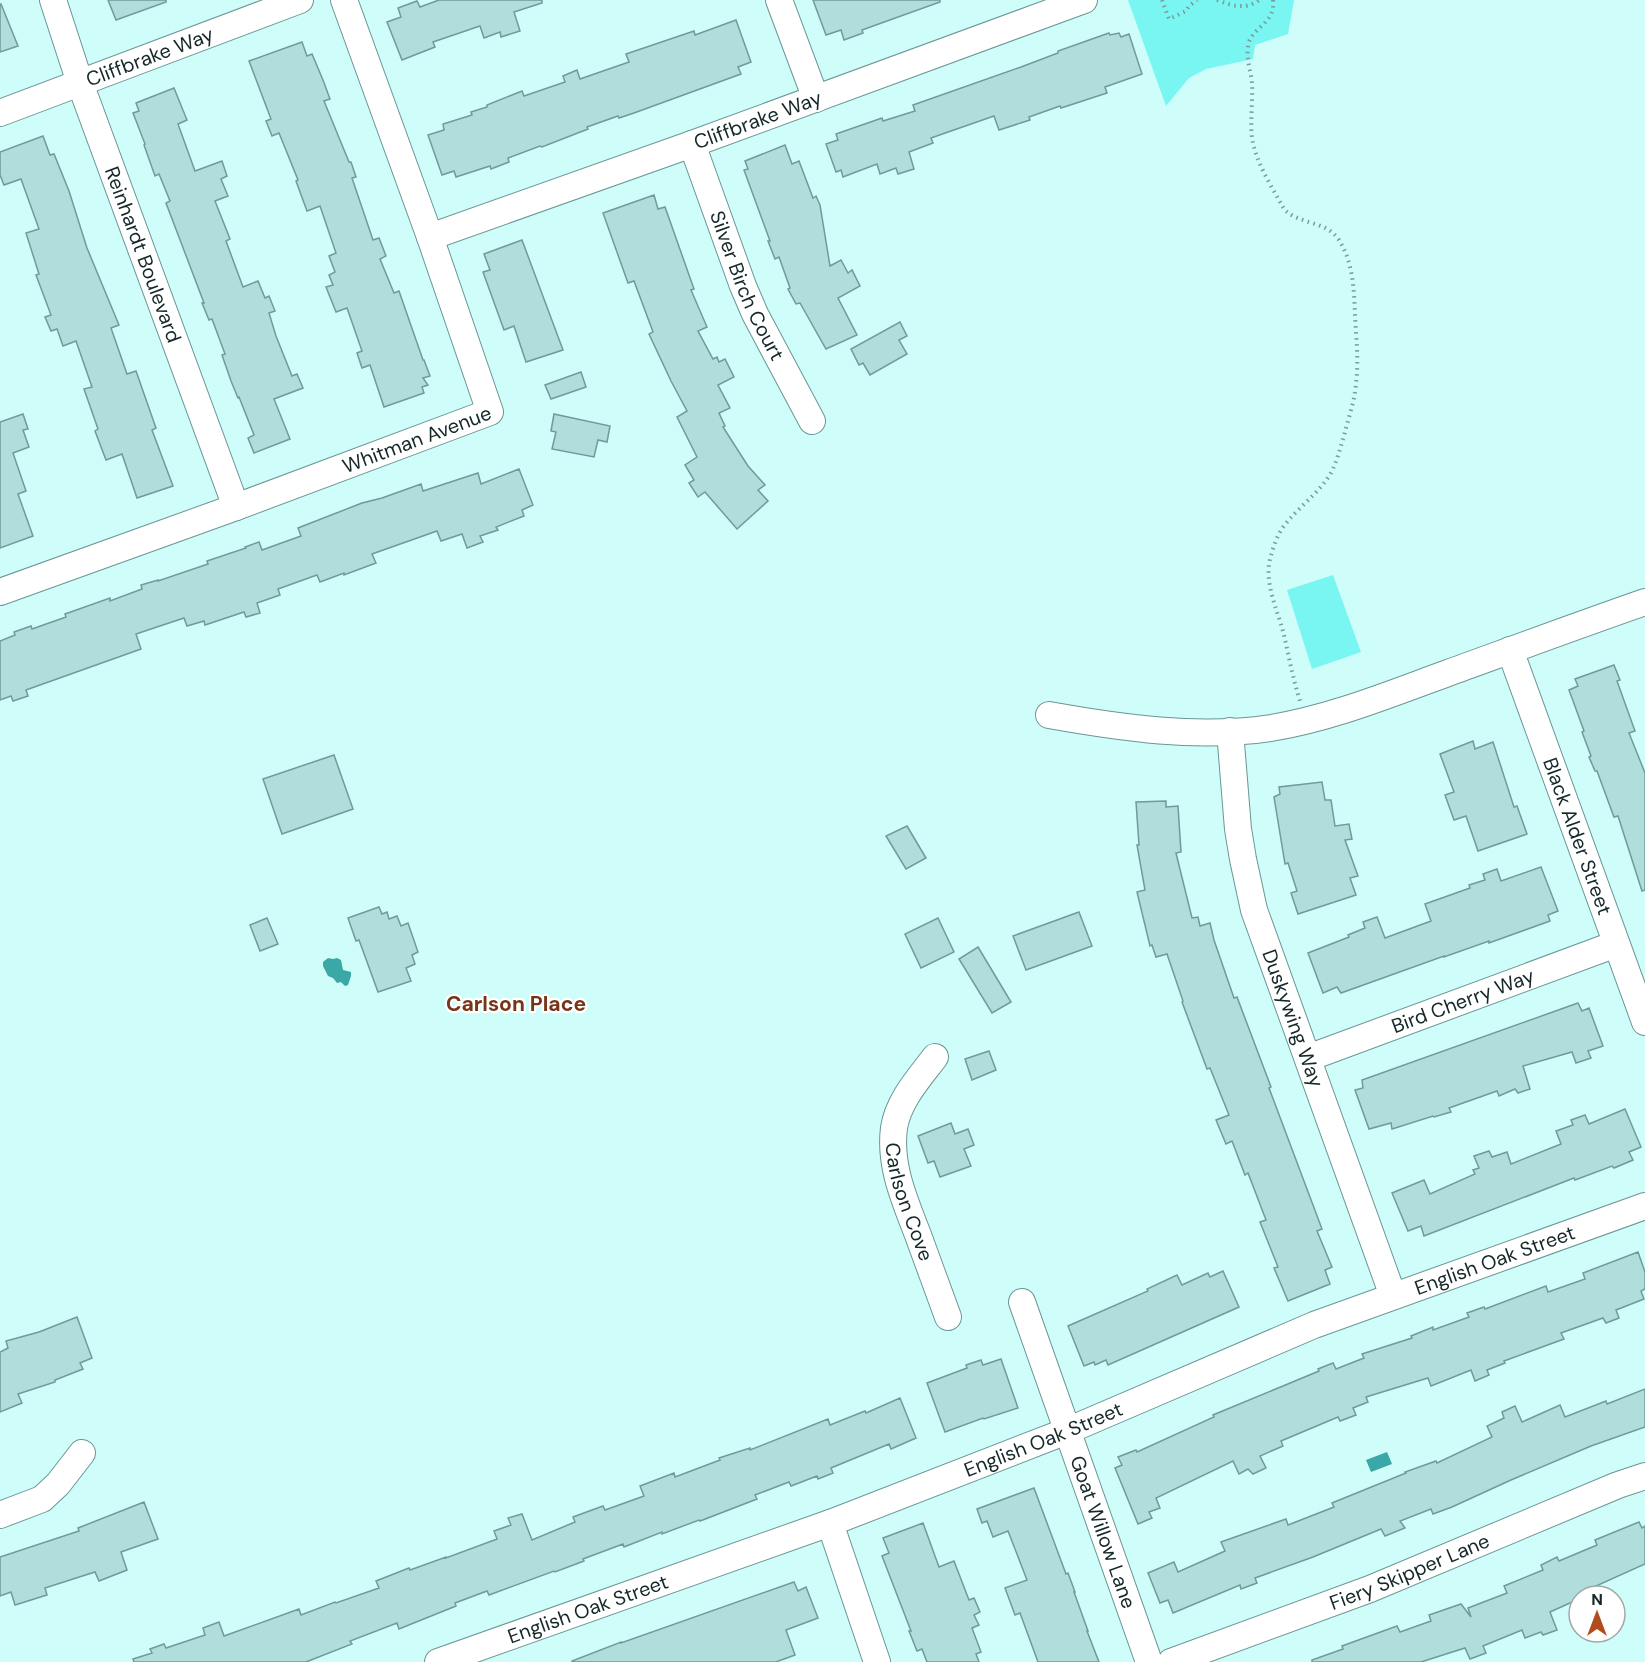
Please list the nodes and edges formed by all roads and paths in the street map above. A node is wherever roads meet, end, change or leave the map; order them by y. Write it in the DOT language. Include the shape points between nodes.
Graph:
graph roads {
  1 [pos="52,0"];
  2 [pos="300,0"];
  3 [pos="344,0"];
  4 [pos="779,0"];
  5 [pos="1083,0"];
  6 [pos="1162,0"];
  7 [pos="1197,0"];
  8 [pos="1218,0"];
  9 [pos="1259,0"];
  10 [pos="1272,0"];
  11 [pos="80,83"];
  12 [pos="816,99"];
  13 [pos="0,113"];
  14 [pos="692,144"];
  15 [pos="430,237"];
  16 [pos="812,421"];
  17 [pos="236,507"];
  18 [pos="0,592"];
  19 [pos="1645,602"];
  20 [pos="1510,650"];
  21 [pos="1301,705"];
  22 [pos="1049,715"];
  23 [pos="1230,731"];
  24 [pos="1616,944"];
  25 [pos="1645,1022"];
  26 [pos="935,1057"];
  27 [pos="1308,1058"];
  28 [pos="1645,1206"];
  29 [pos="1393,1296"];
  30 [pos="1022,1302"];
  31 [pos="948,1317"];
  32 [pos="1067,1431"];
  33 [pos="82,1453"];
  34 [pos="1645,1476"];
  35 [pos="0,1515"];
  36 [pos="830,1523"];
  37 [pos="438,1662"];
  38 [pos="877,1662"];
  39 [pos="1149,1662"];
  40 [pos="1170,1662"];
  1 -- 11 [label="street, Reinhardt Boulevard"];
  2 -- 11 [label="street, Cliffbrake Way"];
  3 -- 15 [label="street, Whitman Avenue"];
  4 -- 12 [label="street"];
  5 -- 12 [label="street, Cliffbrake Way"];
  6 -- 7 [label="path" via="1169,19"];
  8 -- 9 [label="path" via="1235,6 1252,5"];
  10 -- 21 [label="path" via="1272,14 1248,46 1252,140 1284,209 1298,219 1330,230 1343,248 1353,282 1358,357 1351,413 1331,472 1284,527 1269,561 1273,599"];
  11 -- 13 [label="street, Cliffbrake Way"];
  11 -- 17 [label="street, Reinhardt Boulevard"];
  12 -- 14 [label="street, Cliffbrake Way"];
  14 -- 15 [label="street, Cliffbrake Way"];
  14 -- 16 [label="street, Silver Birch Court" via="755,314"];
  15 -- 17 [label="street, Whitman Avenue" via="490,412"];
  17 -- 18 [label="street, Whitman Avenue"];
  19 -- 20 [label="street"];
  20 -- 23 [label="street" via="1330,715 1270,728"];
  20 -- 24 [label="street, Black Alder Street"];
  22 -- 23 [label="street" via="1157,731"];
  23 -- 27 [label="street, Duskywing Way" via="1238,829 1254,910"];
  24 -- 25 [label="street, Black Alder Street"];
  24 -- 27 [label="street, Bird Cherry Way"];
  26 -- 31 [label="street, Carlson Cove" via="902,1106 894,1127 893,1160"];
  27 -- 29 [label="street, Duskywing Way"];
  28 -- 29 [label="street, English Oak Street"];
  29 -- 32 [label="street, English Oak Street" via="1314,1325"];
  30 -- 32 [label="street, Goat Willow Lane"];
  32 -- 36 [label="street, English Oak Street"];
  32 -- 39 [label="street, Goat Willow Lane"];
  33 -- 35 [label="street" via="42,1499"];
  34 -- 40 [label="street, Fiery Skipper Lane" via="1370,1589"];
  36 -- 37 [label="street, English Oak Street"];
  36 -- 38 [label="street"];
}
